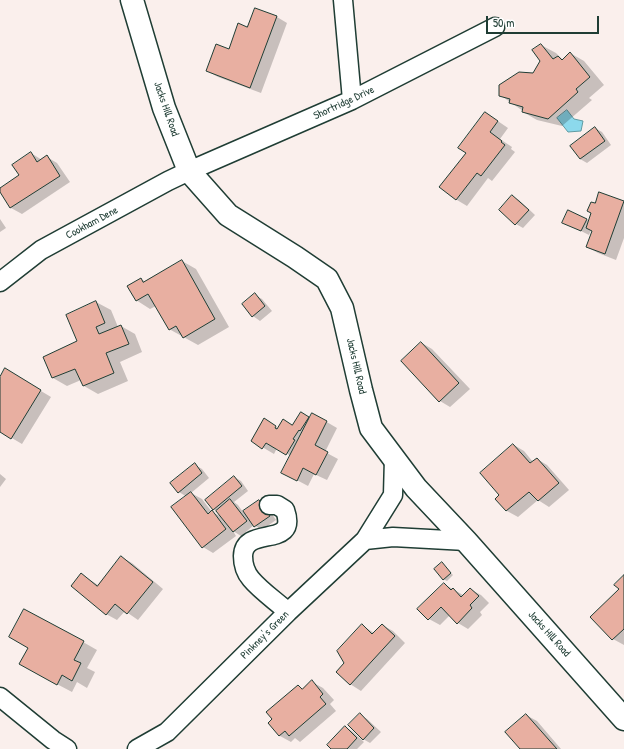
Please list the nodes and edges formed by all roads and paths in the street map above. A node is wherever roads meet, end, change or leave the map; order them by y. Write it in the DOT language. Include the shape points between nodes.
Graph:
graph roads {
  1 [pos="132,0"];
  2 [pos="343,0"];
  3 [pos="495,27"];
  4 [pos="352,100"];
  5 [pos="189,171"];
  6 [pos="0,282"];
  7 [pos="394,458"];
  8 [pos="269,505"];
  9 [pos="365,540"];
  10 [pos="466,541"];
  11 [pos="288,612"];
  12 [pos="0,697"];
  13 [pos="622,712"];
  14 [pos="167,732"];
  15 [pos="67,749"];
  16 [pos="137,749"];
  17 [pos="161,749"];
  1 -- 5 [label="street, Jacks Hill Road" via="164,108"];
  2 -- 4 [label="street"];
  3 -- 4 [label="street, Shortridge Drive"];
  4 -- 5 [label="street, Shortridge Drive"];
  5 -- 6 [label="street, Cookham Dene" via="41,250"];
  5 -- 7 [label="street, Jacks Hill Road" via="228,215 327,279 342,308 371,428"];
  7 -- 9 [label="street, Pinkney's Green" via="393,495"];
  7 -- 10 [label="street, Jacks Hill Road" via="416,488"];
  8 -- 11 [label="street" via="277,505 285,510 288,519 286,528 283,532 252,540 243,553 244,568 251,579"];
  9 -- 10 [label="street" via="393,537"];
  9 -- 11 [label="street, Pinkney's Green"];
  10 -- 13 [label="street, Jacks Hill Road"];
  11 -- 14 [label="street, Pinkney's Green"];
  12 -- 15 [label="street"];
  14 -- 16 [label="street, Pinkney's Green"];
  14 -- 17 [label="street, Pinkney's Green"];
}
